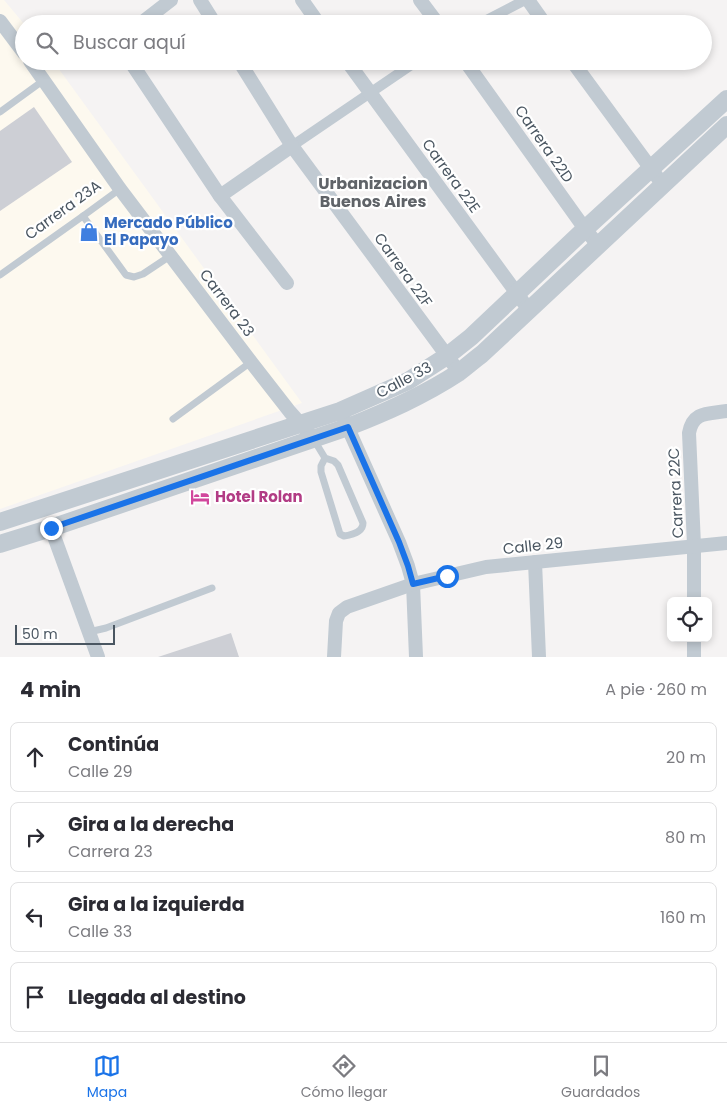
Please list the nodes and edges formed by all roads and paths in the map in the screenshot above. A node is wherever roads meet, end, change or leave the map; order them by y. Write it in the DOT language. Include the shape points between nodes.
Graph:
graph roads {
  1 [pos="171,0"];
  2 [pos="200,0"];
  3 [pos="302,0"];
  4 [pos="420,0"];
  5 [pos="526,0"];
  6 [pos="152,15"];
  7 [pos="209,15"];
  8 [pos="313,15"];
  9 [pos="431,15"];
  10 [pos="497,15"];
  11 [pos="538,15"];
  12 [pos="0,21"];
  13 [pos="15,41"];
  14 [pos="37,70"];
  15 [pos="136,70"];
  16 [pos="245,70"];
  17 [pos="353,70"];
  18 [pos="404,70"];
  19 [pos="471,70"];
  20 [pos="579,70"];
  21 [pos="44,80"];
  22 [pos="370,94"];
  23 [pos="727,99"];
  24 [pos="0,112"];
  25 [pos="727,125"];
  26 [pos="686,138"];
  27 [pos="292,146"];
  28 [pos="699,152"];
  29 [pos="651,169"];
  30 [pos="662,185"];
  31 [pos="120,189"];
  32 [pos="220,196"];
  33 [pos="84,216"];
  34 [pos="585,229"];
  35 [pos="598,245"];
  36 [pos="170,256"];
  37 [pos="0,275"];
  38 [pos="287,283"];
  39 [pos="517,294"];
  40 [pos="529,310"];
  41 [pos="447,356"];
  42 [pos="251,362"];
  43 [pos="458,372"];
  44 [pos="727,410"];
  45 [pos="340,411"];
  46 [pos="173,420"];
  47 [pos="300,424"];
  48 [pos="348,427"];
  49 [pos="314,439"];
  50 [pos="325,458"];
  51 [pos="0,522"];
  52 [pos="51,528"];
  53 [pos="727,543"];
  54 [pos="0,544"];
  55 [pos="694,545"];
  56 [pos="535,562"];
  57 [pos="413,584"];
  58 [pos="212,588"];
  59 [pos="694,597"];
  60 [pos="89,632"];
  61 [pos="694,642"];
  62 [pos="98,657"];
  63 [pos="334,657"];
  64 [pos="416,657"];
  65 [pos="539,657"];
  66 [pos="694,657"];
  1 -- 6 [label="street"];
  2 -- 7 [label="street"];
  3 -- 8 [label="street"];
  4 -- 9 [label="street"];
  5 -- 10 [label="street"];
  5 -- 11 [label="street"];
  12 -- 13 [label="street"];
  14 -- 21 [label="street, Carrera 23"];
  15 -- 32 [label="street"];
  16 -- 27 [label="street, Carrera 22F"];
  17 -- 22 [label="street, Carrera 22E"];
  18 -- 22 [label="street"];
  19 -- 34 [label="street, Carrera 22D"];
  20 -- 29 [label="street"];
  21 -- 24 [label="lane"];
  21 -- 31 [label="street, Carrera 23"];
  22 -- 27 [label="street"];
  22 -- 39 [label="street, Carrera 22E"];
  23 -- 26 [label="street, Calle 33"];
  25 -- 28 [label="street, Calle 33"];
  26 -- 28 [label="street"];
  26 -- 29 [label="street, Calle 33"];
  27 -- 32 [label="street"];
  27 -- 41 [label="street, Carrera 22F"];
  28 -- 30 [label="street, Calle 33"];
  29 -- 30 [label="street"];
  29 -- 34 [label="street, Calle 33"];
  30 -- 35 [label="street, Calle 33"];
  31 -- 33 [label="lane, Carrera 23A"];
  31 -- 36 [label="street, Carrera 23"];
  32 -- 38 [label="street"];
  33 -- 36 [label="lane" via="126,275 134,278"];
  33 -- 37 [label="lane, Carrera 23A"];
  34 -- 35 [label="street, Carrera 22D"];
  34 -- 39 [label="street, Calle 33"];
  35 -- 40 [label="street, Calle 33"];
  36 -- 42 [label="street, Carrera 23"];
  39 -- 40 [label="street, Carrera 22E"];
  39 -- 41 [label="street, Calle 33"];
  40 -- 43 [label="street, Calle 33"];
  41 -- 43 [label="street, Carrera 22F"];
  41 -- 45 [label="street, Calle 33" via="408,381"];
  42 -- 46 [label="lane"];
  42 -- 47 [label="street, Carrera 23"];
  43 -- 48 [label="street, Calle 33" via="418,397"];
  44 -- 55 [label="street, Carrera 22C" via="698,416 691,423"];
  45 -- 47 [label="street, Calle 33"];
  45 -- 48 [label="street"];
  47 -- 49 [label="street, Carrera 23"];
  47 -- 51 [label="street, Calle 33"];
  48 -- 49 [label="street, Calle 33"];
  48 -- 57 [label="street" via="399,542"];
  49 -- 50 [label="lane"];
  49 -- 52 [label="street, Calle 33"];
  50 -- 50 [label="lane" via="321,472 340,534 348,536 362,530 363,524 338,465"];
  52 -- 54 [label="street, Calle 33"];
  52 -- 60 [label="street"];
  53 -- 55 [label="street, Calle 29"];
  55 -- 56 [label="street, Calle 29"];
  55 -- 59 [label="street, Carrera 22C"];
  56 -- 57 [label="street, Calle 29" via="486,567"];
  56 -- 65 [label="street"];
  57 -- 63 [label="street, Calle 29" via="347,607 339,613"];
  57 -- 64 [label="street"];
  58 -- 60 [label="lane"];
  60 -- 62 [label="street"];
  61 -- 66 [label="street"];
}
